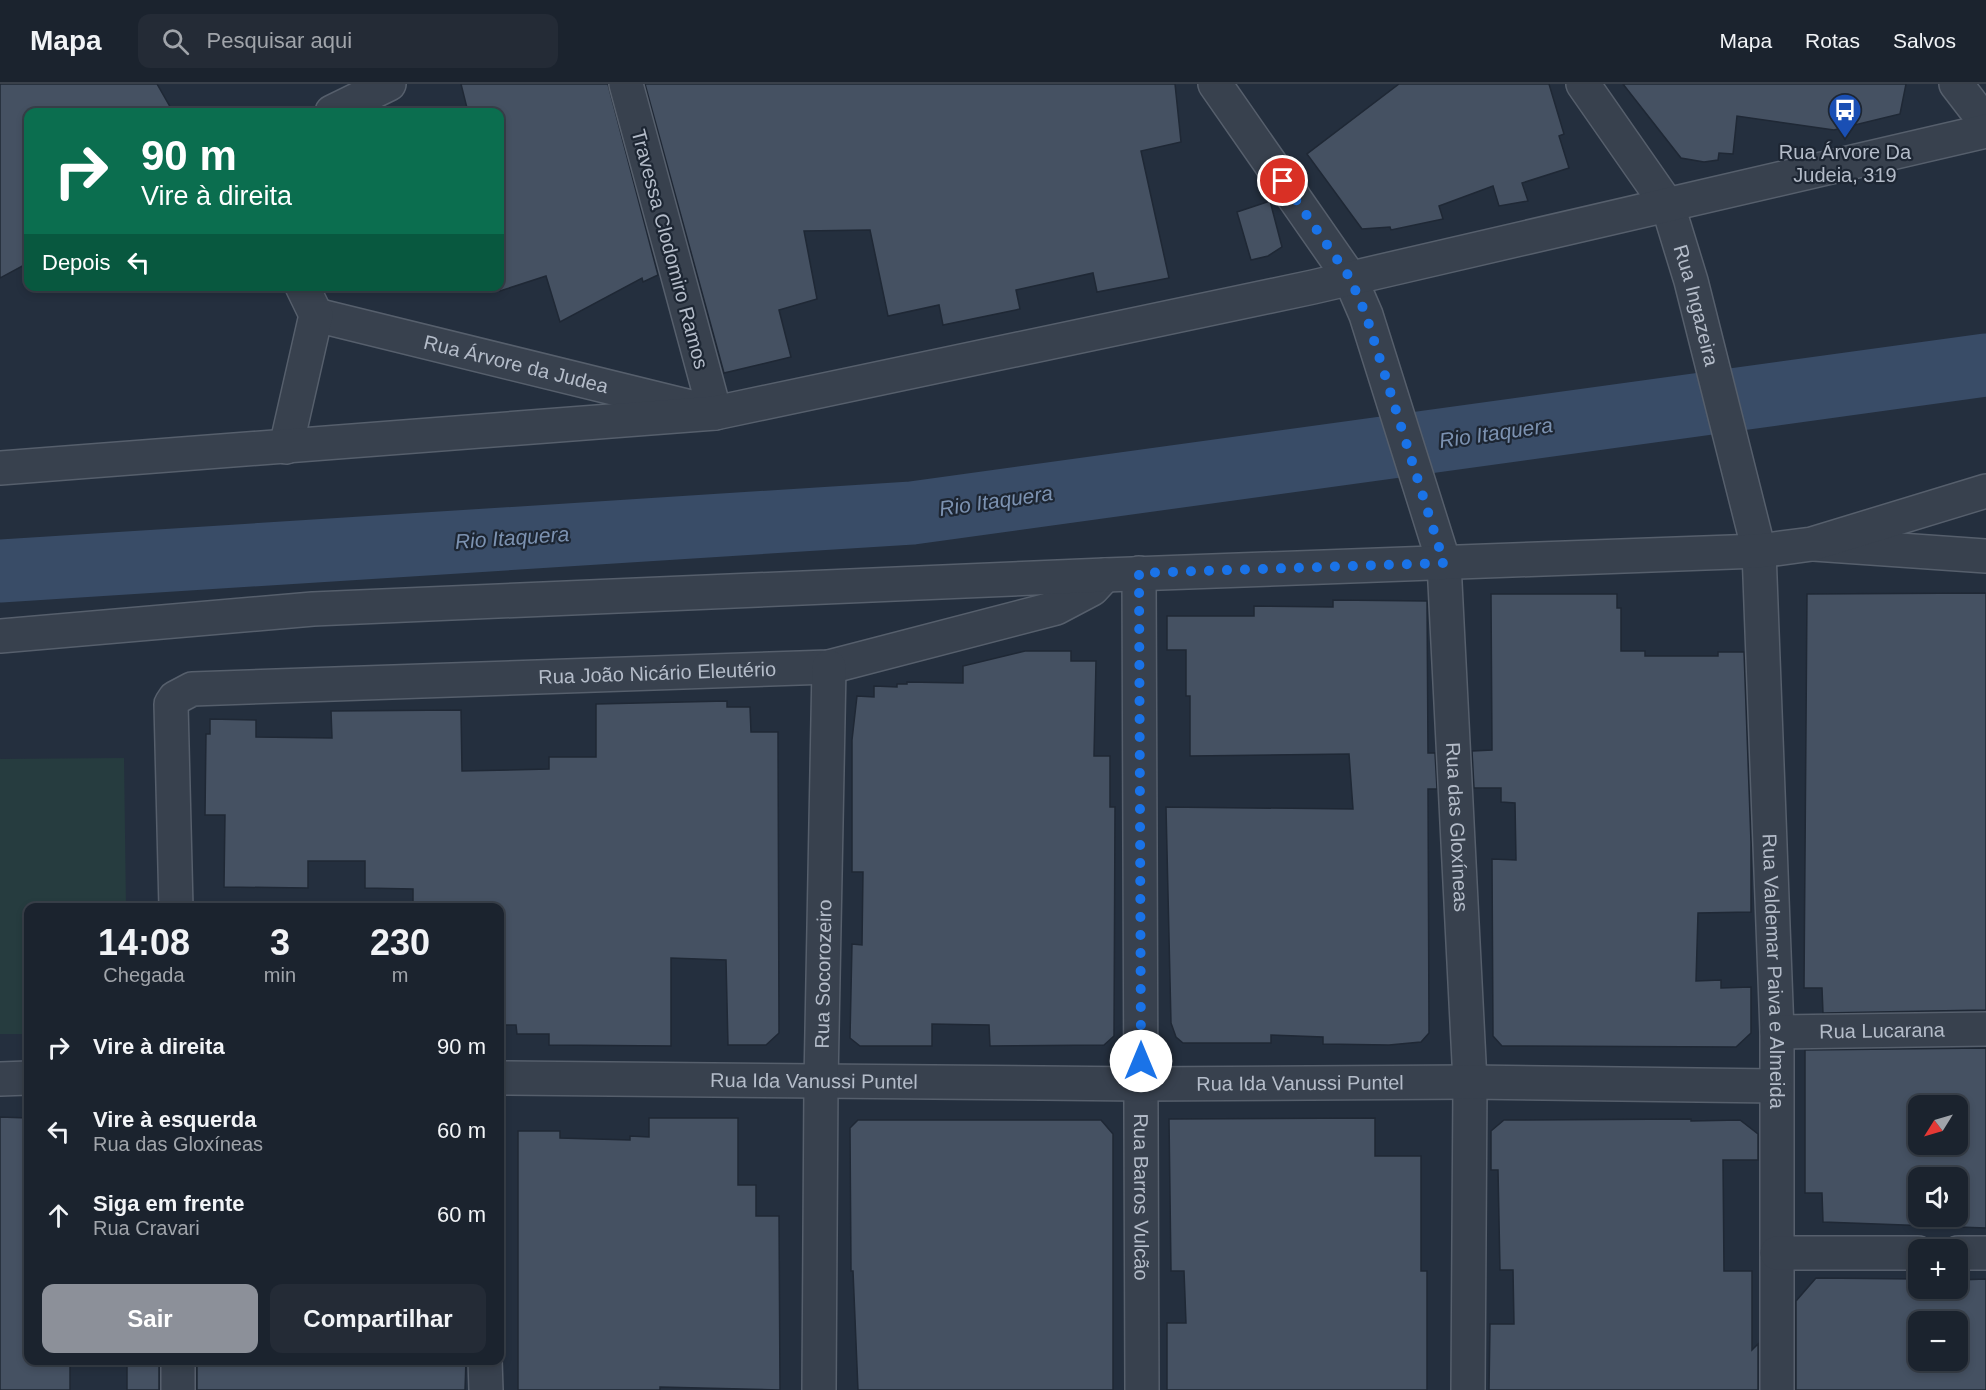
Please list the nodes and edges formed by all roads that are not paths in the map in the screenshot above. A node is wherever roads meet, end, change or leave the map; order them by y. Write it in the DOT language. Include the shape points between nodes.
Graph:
graph roads {
  1 [pos="389,84"];
  2 [pos="626,84"];
  3 [pos="1215,84"];
  4 [pos="1583,84"];
  5 [pos="1956,84"];
  6 [pos="340,108"];
  7 [pos="1986,123"];
  8 [pos="1986,131"];
  9 [pos="1668,206"];
  10 [pos="1350,278"];
  11 [pos="309,301"];
  12 [pos="715,414"];
  13 [pos="286,447"];
  14 [pos="0,468"];
  15 [pos="1986,491"];
  16 [pos="1812,544"];
  17 [pos="1759,551"];
  18 [pos="1986,556"];
  19 [pos="1444,563"];
  20 [pos="1139,573"];
  21 [pos="1105,574"];
  22 [pos="0,636"];
  23 [pos="829,667"];
  24 [pos="176,903"];
  25 [pos="1986,1029"];
  26 [pos="1777,1032"];
  27 [pos="0,1078"];
  28 [pos="24,1078"];
  29 [pos="504,1078"];
  30 [pos="1470,1082"];
  31 [pos="820,1083"];
  32 [pos="1141,1084"];
  33 [pos="1775,1086"];
  34 [pos="1777,1252"];
  35 [pos="1908,1253"];
  36 [pos="1968,1253"];
  37 [pos="1986,1253"];
  38 [pos="178,1365"];
  39 [pos="485,1365"];
  40 [pos="178,1390"];
  41 [pos="486,1390"];
  42 [pos="819,1390"];
  43 [pos="1142,1390"];
  44 [pos="1468,1390"];
  45 [pos="1777,1390"];
  1 -- 6 [label="street"];
  2 -- 12 [label="street, Travessa Clodomiro Ramos"];
  3 -- 10 [label="street, Rua das Gloxíneas"];
  4 -- 9 [label="street, Rua Ingazeira"];
  5 -- 7 [label="street"];
  8 -- 9 [label="street"];
  9 -- 10 [label="street"];
  9 -- 17 [label="street, Rua Ingazeira" via="1691,281"];
  10 -- 12 [label="street"];
  10 -- 19 [label="street, Rua das Gloxíneas" via="1366,315"];
  11 -- 12 [label="street, Rua Árvore da Judea"];
  11 -- 13 [label="street, Rua Árvore da Judea"];
  12 -- 13 [label="street"];
  13 -- 14 [label="street"];
  15 -- 16 [label="street"];
  16 -- 17 [label="street"];
  16 -- 18 [label="street"];
  17 -- 19 [label="street"];
  17 -- 26 [label="street, Rua Valdemar Paiva e Almeida"];
  19 -- 20 [label="street"];
  19 -- 30 [label="street, Rua das Gloxíneas"];
  20 -- 21 [label="street"];
  20 -- 32 [label="street, Rua Barros Vulcão"];
  21 -- 22 [label="street" via="313,609"];
  21 -- 23 [label="street, Rua João Nicário Eleutério" via="1092,590 1056,608"];
  23 -- 24 [label="street, Rua João Nicário Eleutério" via="192,689 171,704"];
  23 -- 31 [label="street, Rua Socorozeiro"];
  25 -- 26 [label="street, Rua Lucarana"];
  26 -- 33 [label="street, Rua Valdemar Paiva e Almeida"];
  27 -- 28 [label="street"];
  29 -- 31 [label="street, Rua Ida Vanussi Puntel"];
  30 -- 32 [label="street, Rua Ida Vanussi Puntel"];
  30 -- 33 [label="street, Rua Ida Vanussi Puntel"];
  30 -- 44 [label="street, Rua das Gloxíneas"];
  31 -- 32 [label="street, Rua Ida Vanussi Puntel"];
  31 -- 42 [label="street, Rua Socorozeiro"];
  32 -- 43 [label="street, Rua Barros Vulcão"];
  33 -- 34 [label="street, Rua Valdemar Paiva e Almeida"];
  34 -- 35 [label="street"];
  34 -- 45 [label="street, Rua Valdemar Paiva e Almeida"];
  36 -- 37 [label="street"];
  38 -- 40 [label="street"];
  39 -- 41 [label="street"];
}
